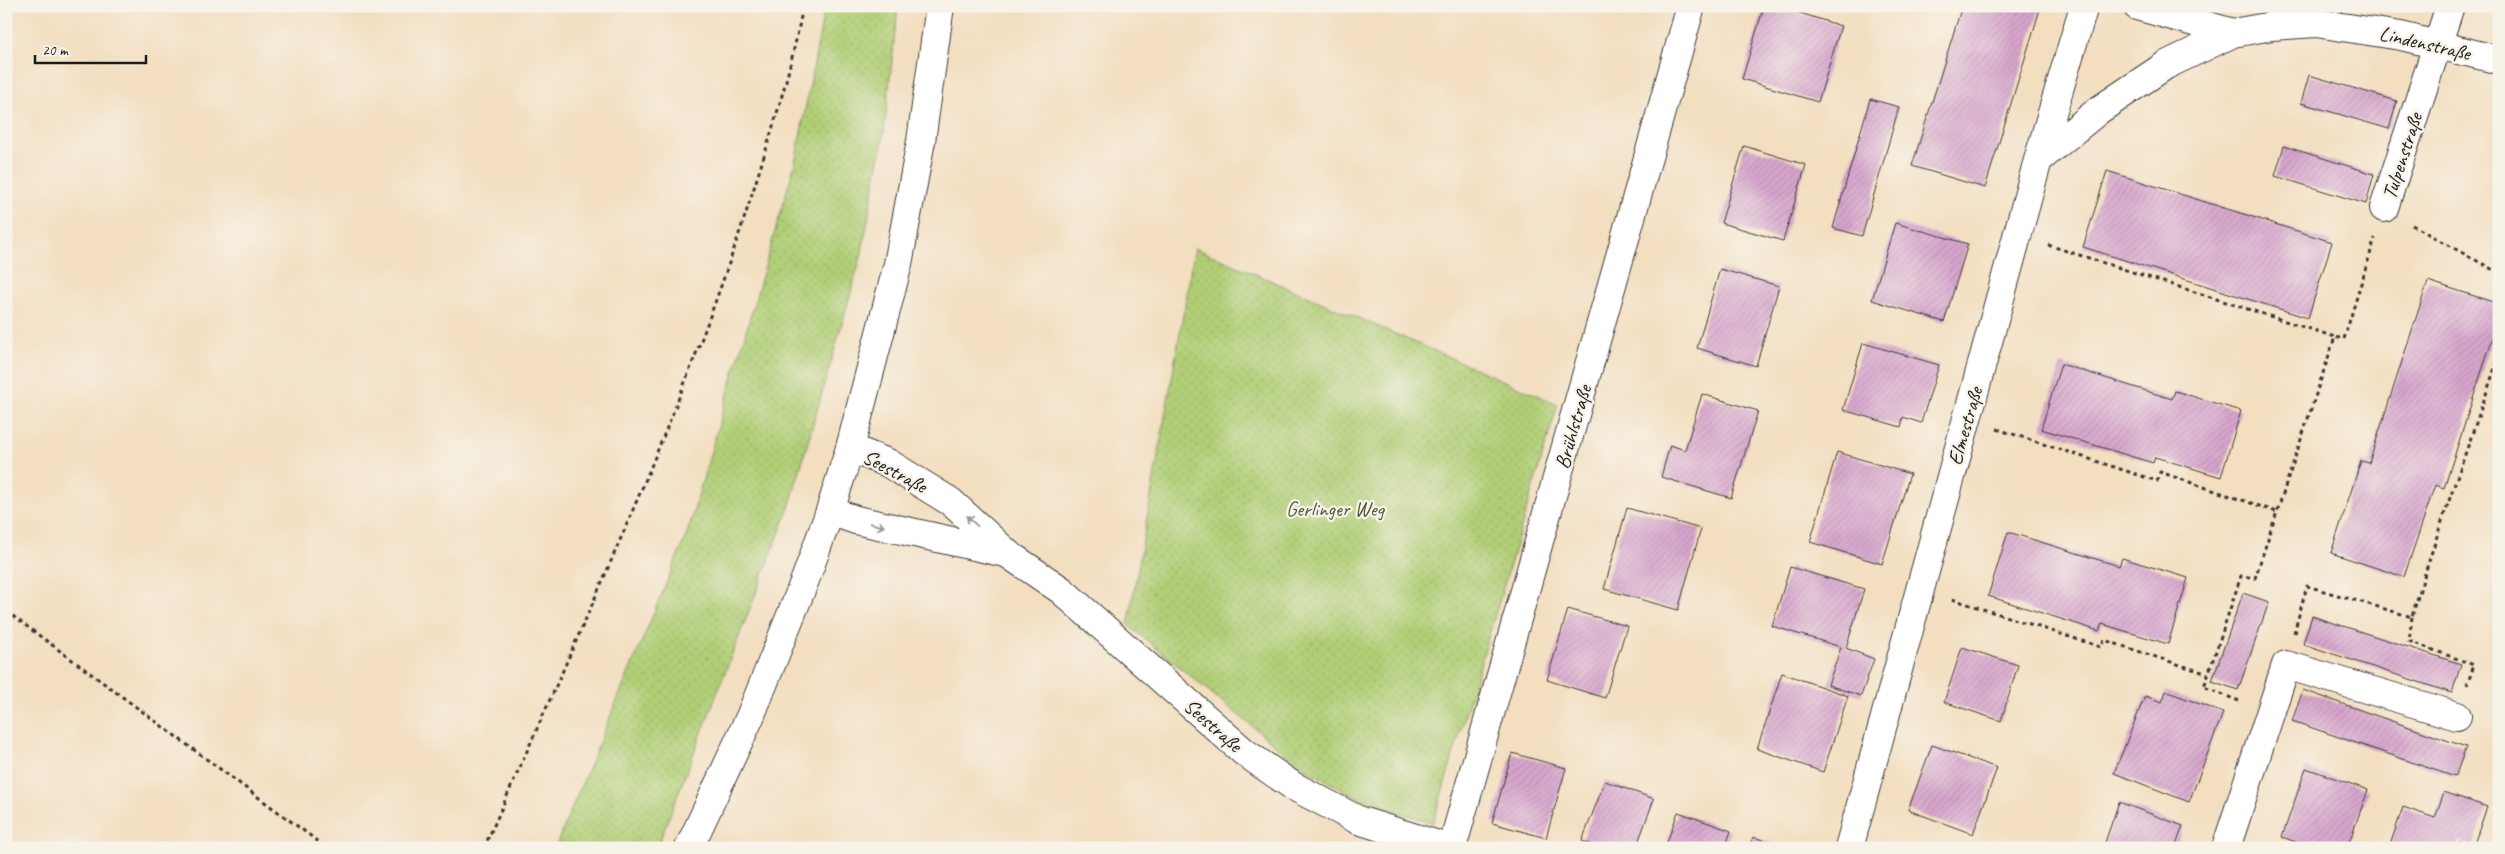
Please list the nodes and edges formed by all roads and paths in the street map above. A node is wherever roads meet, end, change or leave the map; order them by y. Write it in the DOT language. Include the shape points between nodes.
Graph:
graph roads {
  1 [pos="803,6"];
  2 [pos="940,6"];
  3 [pos="1691,6"];
  4 [pos="2084,6"];
  5 [pos="2137,6"];
  6 [pos="2450,6"];
  7 [pos="2233,33"];
  8 [pos="2439,45"];
  9 [pos="2499,60"];
  10 [pos="2038,160"];
  11 [pos="2384,208"];
  12 [pos="2017,235"];
  13 [pos="2499,273"];
  14 [pos="2335,337"];
  15 [pos="2499,356"];
  16 [pos="2007,432"];
  17 [pos="850,448"];
  18 [pos="830,511"];
  19 [pos="2277,512"];
  20 [pos="1008,554"];
  21 [pos="1952,599"];
  22 [pos="6,611"];
  23 [pos="2412,617"];
  24 [pos="2286,665"];
  25 [pos="2208,674"];
  26 [pos="2270,714"];
  27 [pos="2457,716"];
  28 [pos="328,848"];
  29 [pos="484,848"];
  30 [pos="689,848"];
  31 [pos="1448,848"];
  32 [pos="1452,848"];
  33 [pos="1849,848"];
  34 [pos="2226,848"];
  1 -- 29 [label="path" via="796,44 765,154 704,335 630,516"];
  2 -- 17 [label="street" via="921,141 898,264"];
  3 -- 32 [label="street, Brühlstraße"];
  4 -- 10 [label="street, Elmestraße"];
  5 -- 7 [label="street, Lindenstraße"];
  6 -- 8 [label="street, Tulpenstraße"];
  7 -- 8 [label="street, Lindenstraße" via="2316,23"];
  7 -- 10 [label="street, Lindenstraße" via="2166,65 2099,110"];
  8 -- 9 [label="street, Lindenstraße"];
  8 -- 11 [label="street, Tulpenstraße"];
  10 -- 12 [label="street, Elmestraße"];
  11 -- 13 [label="path, Tulpenstraße"];
  11 -- 14 [label="path" via="2344,339"];
  12 -- 14 [label="path"];
  12 -- 33 [label="street, Elmestraße"];
  14 -- 19 [label="path"];
  15 -- 23 [label="path" via="2434,539"];
  16 -- 19 [label="path" via="2157,481 2160,472"];
  17 -- 18 [label="street"];
  20 -- 17 [label="street, Seestraße, one-way" via="951,502 888,463"];
  18 -- 20 [label="street, Seestraße, one-way" via="856,520"];
  18 -- 30 [label="street" via="750,717"];
  19 -- 25 [label="path" via="2255,578 2241,576"];
  20 -- 31 [label="street, Seestraße" via="1061,590 1244,752 1293,786 1358,820"];
  21 -- 25 [label="path" via="2101,647 2104,640"];
  22 -- 28 [label="path"];
  23 -- 24 [label="path" via="2306,586"];
  23 -- 27 [label="path" via="2409,641 2474,665"];
  24 -- 26 [label="street"];
  24 -- 27 [label="street"];
  25 -- 26 [label="path" via="2204,687"];
  26 -- 34 [label="street"];
}
